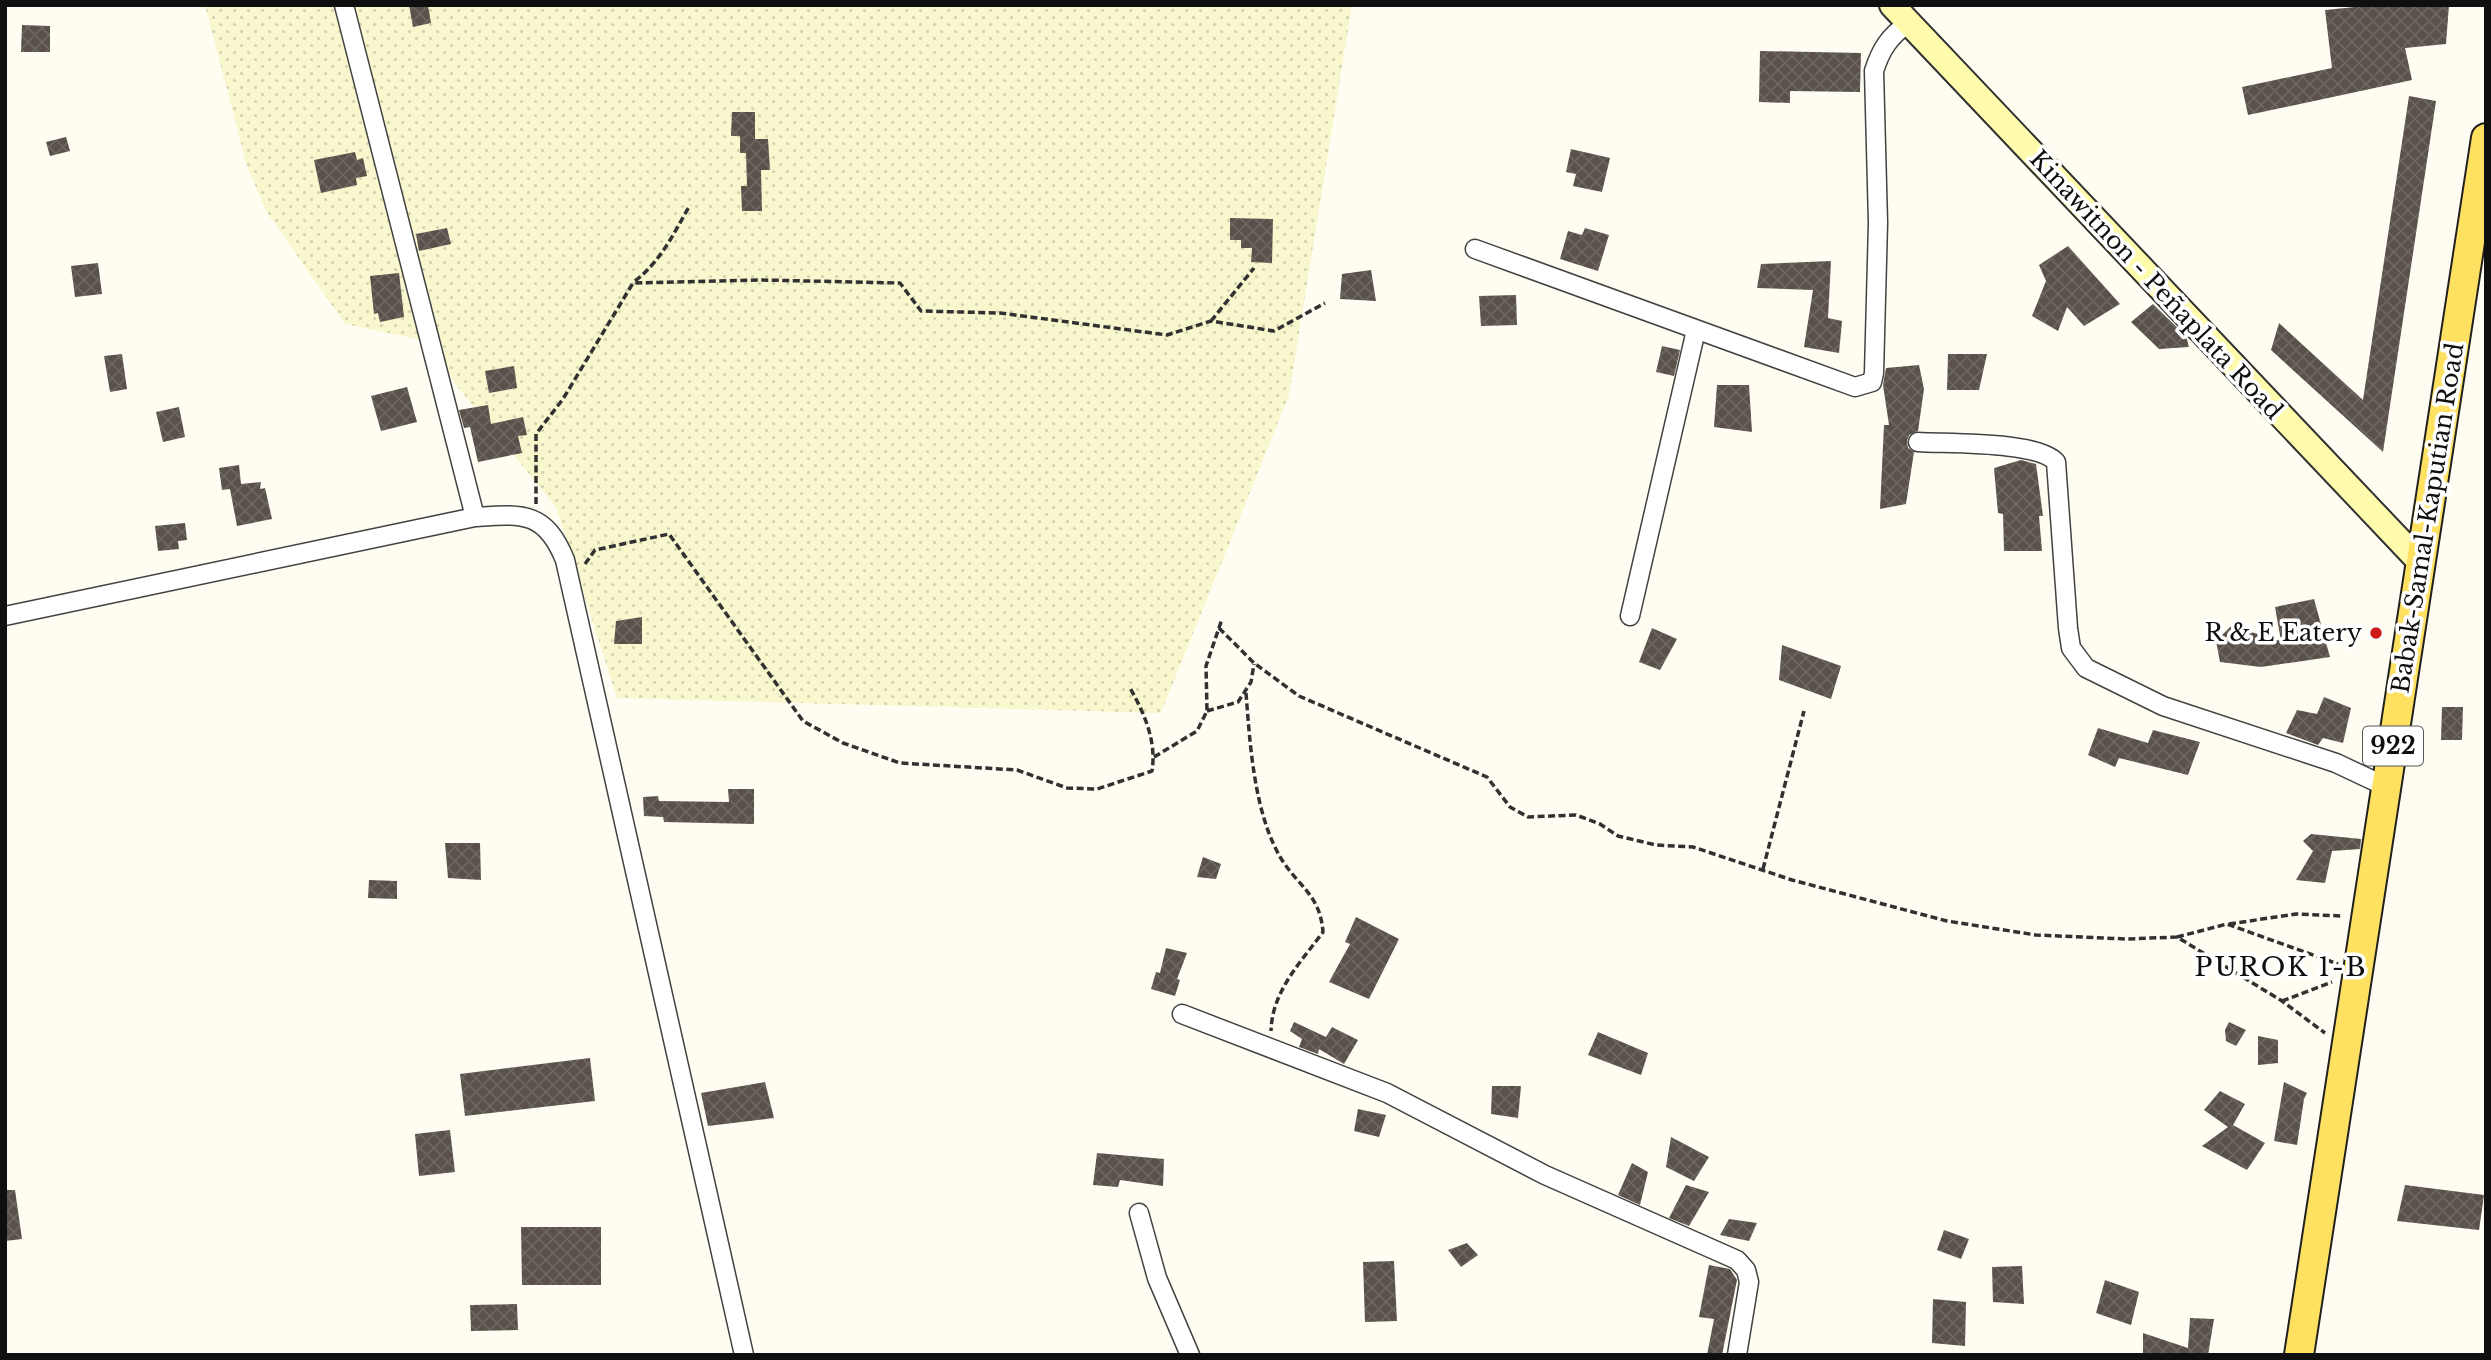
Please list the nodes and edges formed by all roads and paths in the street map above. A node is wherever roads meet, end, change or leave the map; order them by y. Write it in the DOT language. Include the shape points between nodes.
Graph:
graph roads {
  1 [pos="344,5"];
  2 [pos="1900,14"];
  3 [pos="2486,138"];
  4 [pos="690,205"];
  5 [pos="1475,249"];
  6 [pos="1254,268"];
  7 [pos="633,283"];
  8 [pos="1325,303"];
  9 [pos="1211,321"];
  10 [pos="1696,330"];
  11 [pos="1918,442"];
  12 [pos="475,517"];
  13 [pos="536,521"];
  14 [pos="595,550"];
  15 [pos="2421,563"];
  16 [pos="5,616"];
  17 [pos="1630,616"];
  18 [pos="1222,619"];
  19 [pos="1219,628"];
  20 [pos="1254,663"];
  21 [pos="1129,686"];
  22 [pos="1246,693"];
  23 [pos="1207,711"];
  24 [pos="1804,711"];
  25 [pos="1154,757"];
  26 [pos="2387,787"];
  27 [pos="1763,869"];
  28 [pos="2367,916"];
  29 [pos="2227,924"];
  30 [pos="2177,937"];
  31 [pos="2358,973"];
  32 [pos="2282,1001"];
  33 [pos="1182,1014"];
  34 [pos="1270,1048"];
  35 [pos="2346,1048"];
  36 [pos="1139,1213"];
  37 [pos="744,1355"];
  38 [pos="1190,1355"];
  39 [pos="1737,1355"];
  40 [pos="2299,1355"];
  1 -- 12 [label="street"];
  2 -- 10 [label="street" via="1874,71 1878,223 1872,382 1855,387"];
  2 -- 15 [label="street, Kinawitnon - Peñaplata Road"];
  3 -- 15 [label="main road, Babak-Samal-Kaputian Road / 922"];
  4 -- 7 [label="path" via="666,248"];
  5 -- 10 [label="street"];
  6 -- 9 [label="path"];
  7 -- 9 [label="path" via="762,279 901,283 921,311 1000,313 1167,335"];
  7 -- 13 [label="path" via="563,399 536,434"];
  8 -- 9 [label="path" via="1274,331"];
  10 -- 17 [label="street"];
  11 -- 26 [label="street" via="2029,450 2049,454 2056,462 2068,628 2071,648 2085,668 2163,706 2336,762"];
  12 -- 13 [label="street" via="510,515"];
  12 -- 16 [label="street"];
  13 -- 37 [label="street" via="555,535 565,560"];
  14 -- 25 [label="path" via="669,534 803,720 863,752 900,763 1017,769 1066,788 1097,789 1152,771"];
  15 -- 26 [label="main road, Babak-Samal-Kaputian Road / 922"];
  18 -- 19 [label="path"];
  19 -- 20 [label="path"];
  19 -- 23 [label="path" via="1206,666"];
  20 -- 22 [label="path"];
  20 -- 27 [label="path" via="1299,696 1487,777 1510,807 1528,817 1576,815 1618,836 1693,847"];
  21 -- 25 [label="path" via="1144,712"];
  22 -- 23 [label="path" via="1238,702"];
  22 -- 34 [label="path" via="1251,755 1271,835 1282,860 1322,913 1324,932 1289,975 1271,1018"];
  23 -- 25 [label="path" via="1197,731"];
  24 -- 27 [label="path"];
  26 -- 28 [label="main road, Babak-Samal-Kaputian Road / 922"];
  27 -- 30 [label="path" via="1947,921 2036,935"];
  28 -- 29 [label="path" via="2296,914"];
  28 -- 31 [label="main road, Babak-Samal-Kaputian Road / 922"];
  29 -- 30 [label="path"];
  29 -- 31 [label="path"];
  30 -- 32 [label="path"];
  31 -- 32 [label="path"];
  31 -- 35 [label="main road, Babak-Samal-Kaputian Road / 922"];
  32 -- 35 [label="path"];
  33 -- 34 [label="street"];
  34 -- 39 [label="street" via="1387,1093 1545,1175 1737,1260 1749,1282"];
  35 -- 40 [label="main road, Babak-Samal-Kaputian Road / 922"];
  36 -- 38 [label="street" via="1157,1278"];
}
